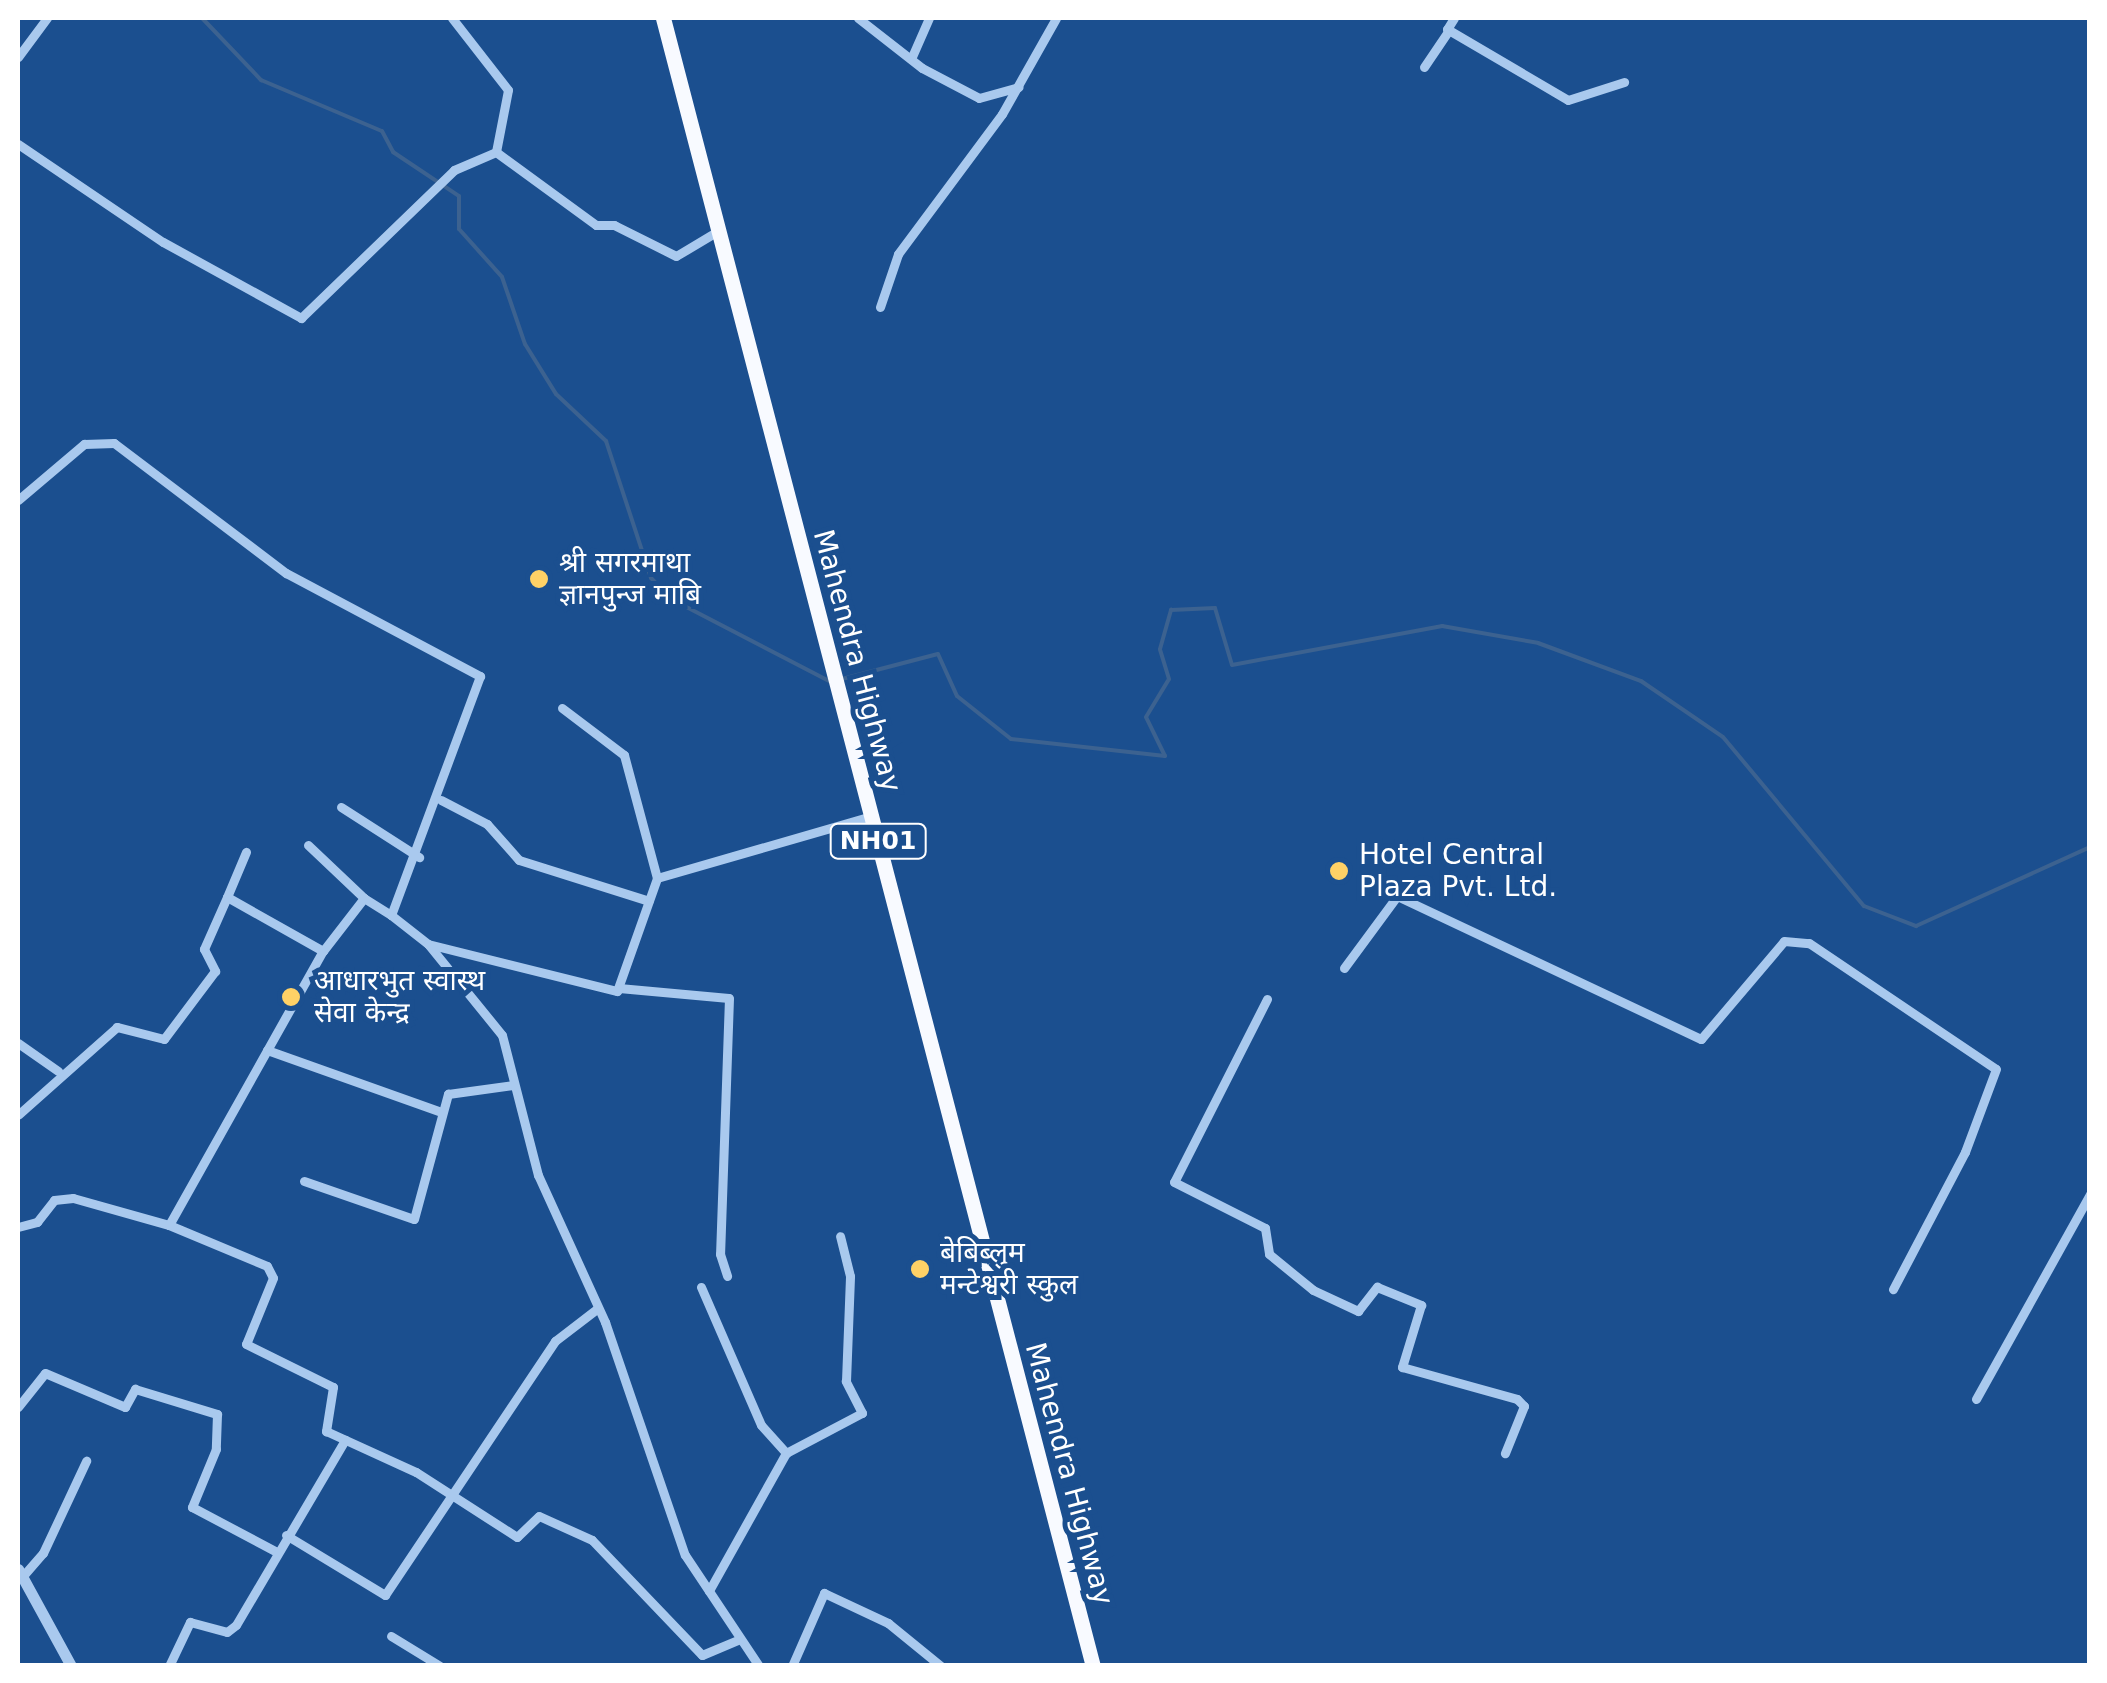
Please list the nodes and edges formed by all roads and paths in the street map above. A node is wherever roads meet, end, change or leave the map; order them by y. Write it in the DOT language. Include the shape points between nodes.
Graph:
graph roads {
  1 [pos="47,18"];
  2 [pos="661,18"];
  3 [pos="858,18"];
  4 [pos="929,18"];
  5 [pos="1056,18"];
  6 [pos="1454,18"];
  7 [pos="458,20"];
  8 [pos="1448,30"];
  9 [pos="18,57"];
  10 [pos="910,59"];
  11 [pos="1424,67"];
  12 [pos="1624,82"];
  13 [pos="1019,87"];
  14 [pos="18,144"];
  15 [pos="496,152"];
  16 [pos="719,230"];
  17 [pos="880,307"];
  18 [pos="18,500"];
  19 [pos="562,708"];
  20 [pos="441,800"];
  21 [pos="341,807"];
  22 [pos="872,816"];
  23 [pos="308,845"];
  24 [pos="246,852"];
  25 [pos="419,857"];
  26 [pos="657,878"];
  27 [pos="227,897"];
  28 [pos="364,898"];
  29 [pos="649,901"];
  30 [pos="391,915"];
  31 [pos="428,944"];
  32 [pos="323,950"];
  33 [pos="1344,968"];
  34 [pos="618,988"];
  35 [pos="1267,999"];
  36 [pos="18,1042"];
  37 [pos="267,1050"];
  38 [pos="58,1071"];
  39 [pos="514,1085"];
  40 [pos="440,1112"];
  41 [pos="18,1115"];
  42 [pos="304,1182"];
  43 [pos="2090,1194"];
  44 [pos="170,1225"];
  45 [pos="18,1228"];
  46 [pos="840,1236"];
  47 [pos="727,1276"];
  48 [pos="701,1287"];
  49 [pos="1893,1289"];
  50 [pos="598,1308"];
  51 [pos="1976,1399"];
  52 [pos="18,1407"];
  53 [pos="345,1440"];
  54 [pos="786,1453"];
  55 [pos="1505,1453"];
  56 [pos="86,1461"];
  57 [pos="453,1498"];
  58 [pos="286,1535"];
  59 [pos="277,1552"];
  60 [pos="20,1574"];
  61 [pos="709,1591"];
  62 [pos="391,1636"];
  63 [pos="740,1639"];
  64 [pos="72,1666"];
  65 [pos="169,1666"];
  66 [pos="440,1666"];
  67 [pos="759,1666"];
  68 [pos="792,1666"];
  69 [pos="942,1666"];
  70 [pos="1093,1666"];
  1 -- 9 [label="street"];
  2 -- 16 [label="highway, Mahendra Highway / NH01"];
  3 -- 10 [label="street"];
  4 -- 10 [label="street"];
  5 -- 13 [label="street"];
  6 -- 8 [label="street"];
  7 -- 15 [label="street" via="508,90"];
  8 -- 11 [label="street"];
  8 -- 12 [label="street" via="1568,100"];
  10 -- 13 [label="street" via="979,98"];
  13 -- 17 [label="street" via="898,254"];
  14 -- 15 [label="street" via="163,242 301,318 454,170"];
  15 -- 16 [label="street" via="596,225 614,225 676,256"];
  16 -- 22 [label="highway, Mahendra Highway / NH01"];
  18 -- 20 [label="street" via="84,444 114,443 286,573 480,676"];
  19 -- 26 [label="street" via="624,754"];
  20 -- 25 [label="street"];
  20 -- 29 [label="street" via="487,824 520,860"];
  21 -- 25 [label="street"];
  22 -- 26 [label="street"];
  22 -- 70 [label="highway, Mahendra Highway / NH01"];
  23 -- 28 [label="street"];
  24 -- 27 [label="street"];
  25 -- 30 [label="street"];
  26 -- 29 [label="street"];
  27 -- 32 [label="street"];
  27 -- 38 [label="street" via="204,949 215,971 164,1040 116,1027"];
  28 -- 30 [label="street"];
  28 -- 32 [label="street"];
  29 -- 34 [label="street"];
  30 -- 31 [label="street"];
  31 -- 34 [label="street"];
  31 -- 39 [label="street" via="502,1034"];
  32 -- 37 [label="street"];
  33 -- 49 [label="street" via="1397,896 1700,1039 1784,941 1809,943 1996,1069 1965,1152"];
  34 -- 47 [label="street" via="729,998 720,1254"];
  35 -- 55 [label="street" via="1174,1182 1265,1228 1269,1254 1313,1290 1358,1311 1377,1288 1421,1305 1402,1367 1524,1406"];
  36 -- 38 [label="street"];
  37 -- 40 [label="street"];
  37 -- 44 [label="street"];
  38 -- 41 [label="street"];
  39 -- 40 [label="street" via="452,1090"];
  39 -- 50 [label="street" via="538,1175"];
  40 -- 42 [label="street" via="414,1219"];
  43 -- 51 [label="street"];
  44 -- 45 [label="street" via="73,1198 54,1200 37,1222"];
  44 -- 53 [label="street" via="266,1266 273,1278 246,1344 333,1388 326,1431"];
  46 -- 54 [label="street" via="850,1276 846,1381 862,1413"];
  48 -- 54 [label="street" via="761,1424"];
  50 -- 57 [label="street" via="555,1341"];
  50 -- 61 [label="street" via="686,1556"];
  52 -- 59 [label="street" via="44,1373 125,1408 135,1389 217,1414 216,1449 192,1507"];
  53 -- 57 [label="street"];
  53 -- 58 [label="street"];
  54 -- 61 [label="street"];
  56 -- 60 [label="street" via="44,1553"];
  57 -- 58 [label="street" via="385,1595"];
  57 -- 63 [label="street" via="517,1537 538,1516 592,1540 702,1655"];
  58 -- 59 [label="street"];
  59 -- 65 [label="street" via="236,1625 227,1632 190,1622"];
  60 -- 64 [label="street"];
  61 -- 63 [label="street"];
  62 -- 66 [label="street"];
  63 -- 67 [label="street"];
  68 -- 69 [label="street" via="824,1592 888,1623"];
}
